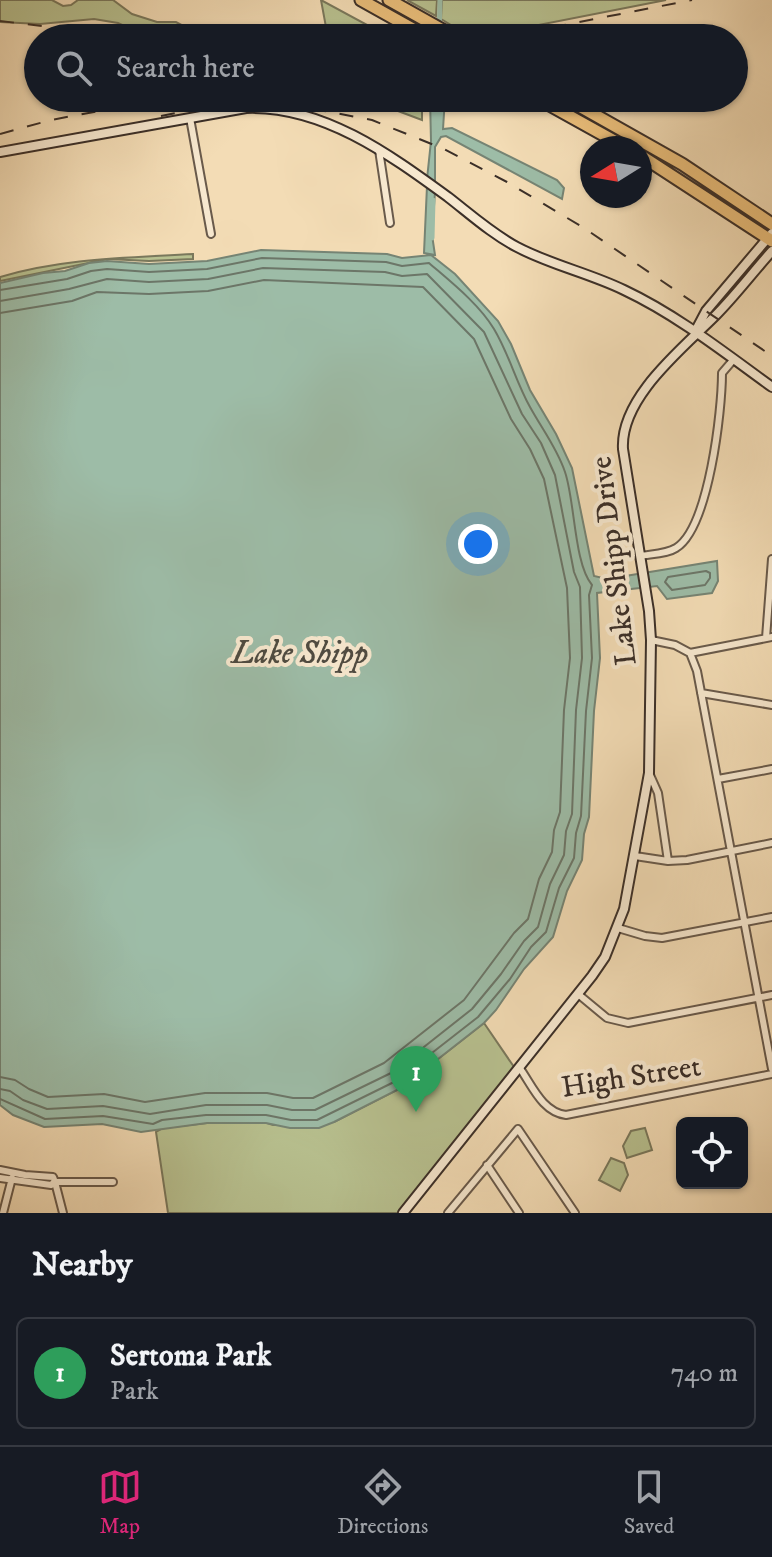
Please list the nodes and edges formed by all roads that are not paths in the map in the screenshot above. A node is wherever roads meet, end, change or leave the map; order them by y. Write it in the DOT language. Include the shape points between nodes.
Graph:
graph roads {
  1 [pos="361,0"];
  2 [pos="389,0"];
  3 [pos="404,24"];
  4 [pos="432,24"];
  5 [pos="224,112"];
  6 [pos="290,112"];
  7 [pos="562,112"];
  8 [pos="590,112"];
  9 [pos="190,118"];
  10 [pos="605,136"];
  11 [pos="379,150"];
  12 [pos="0,152"];
  13 [pos="652,163"];
  14 [pos="390,223"];
  15 [pos="772,224"];
  16 [pos="211,234"];
  17 [pos="770,237"];
  18 [pos="772,251"];
  19 [pos="695,332"];
  20 [pos="734,359"];
  21 [pos="772,387"];
  22 [pos="641,559"];
  23 [pos="772,559"];
  24 [pos="769,638"];
  25 [pos="651,640"];
  26 [pos="690,653"];
  27 [pos="701,693"];
  28 [pos="772,705"];
  29 [pos="772,769"];
  30 [pos="649,773"];
  31 [pos="718,779"];
  32 [pos="772,843"];
  33 [pos="732,851"];
  34 [pos="635,856"];
  35 [pos="668,861"];
  36 [pos="772,917"];
  37 [pos="746,922"];
  38 [pos="618,928"];
  39 [pos="578,994"];
  40 [pos="772,995"];
  41 [pos="759,998"];
  42 [pos="519,1067"];
  43 [pos="772,1072"];
  44 [pos="487,1165"];
  45 [pos="0,1170"];
  46 [pos="13,1177"];
  47 [pos="0,1178"];
  48 [pos="55,1182"];
  49 [pos="113,1182"];
  50 [pos="456,1203"];
  51 [pos="3,1213"];
  52 [pos="63,1213"];
  53 [pos="403,1213"];
  54 [pos="448,1213"];
  55 [pos="462,1213"];
  56 [pos="519,1213"];
  57 [pos="575,1213"];
  1 -- 3 [label="highway"];
  2 -- 4 [label="highway"];
  5 -- 9 [label="street"];
  6 -- 11 [label="street"];
  7 -- 10 [label="highway"];
  8 -- 15 [label="highway"];
  9 -- 12 [label="street"];
  9 -- 16 [label="street"];
  11 -- 14 [label="street"];
  11 -- 19 [label="street" via="517,247 623,289"];
  13 -- 17 [label="highway"];
  17 -- 19 [label="street" via="706,311"];
  18 -- 19 [label="street"];
  19 -- 20 [label="street"];
  19 -- 22 [label="street, Lake Shipp Drive" via="640,397 624,425 623,449"];
  20 -- 21 [label="street"];
  20 -- 22 [label="street" via="722,373 711,469 689,534 673,550"];
  22 -- 25 [label="street, Lake Shipp Drive"];
  23 -- 24 [label="street"];
  24 -- 26 [label="street"];
  25 -- 26 [label="street"];
  25 -- 30 [label="street, Lake Shipp Drive"];
  26 -- 27 [label="street"];
  27 -- 28 [label="street"];
  27 -- 31 [label="street"];
  29 -- 31 [label="street"];
  30 -- 34 [label="street, Lake Shipp Drive"];
  30 -- 35 [label="street" via="658,793"];
  31 -- 33 [label="street"];
  32 -- 33 [label="street"];
  33 -- 35 [label="street"];
  33 -- 37 [label="street"];
  34 -- 35 [label="street"];
  34 -- 38 [label="street, Lake Shipp Drive"];
  36 -- 37 [label="street"];
  37 -- 38 [label="street" via="662,938"];
  37 -- 41 [label="street"];
  38 -- 39 [label="street, Lake Shipp Drive"];
  39 -- 41 [label="street" via="607,1018 628,1023"];
  39 -- 42 [label="street, Lake Shipp Drive"];
  40 -- 41 [label="street"];
  41 -- 43 [label="street"];
  42 -- 43 [label="street, High Street" via="547,1108 566,1115"];
  42 -- 53 [label="street, Lake Shipp Drive"];
  44 -- 50 [label="street"];
  44 -- 56 [label="street"];
  44 -- 57 [label="street" via="518,1129"];
  45 -- 46 [label="street"];
  46 -- 47 [label="street"];
  46 -- 48 [label="street" via="53,1177"];
  46 -- 51 [label="street"];
  48 -- 49 [label="street"];
  48 -- 52 [label="street"];
  50 -- 54 [label="street"];
  50 -- 55 [label="street"];
}
